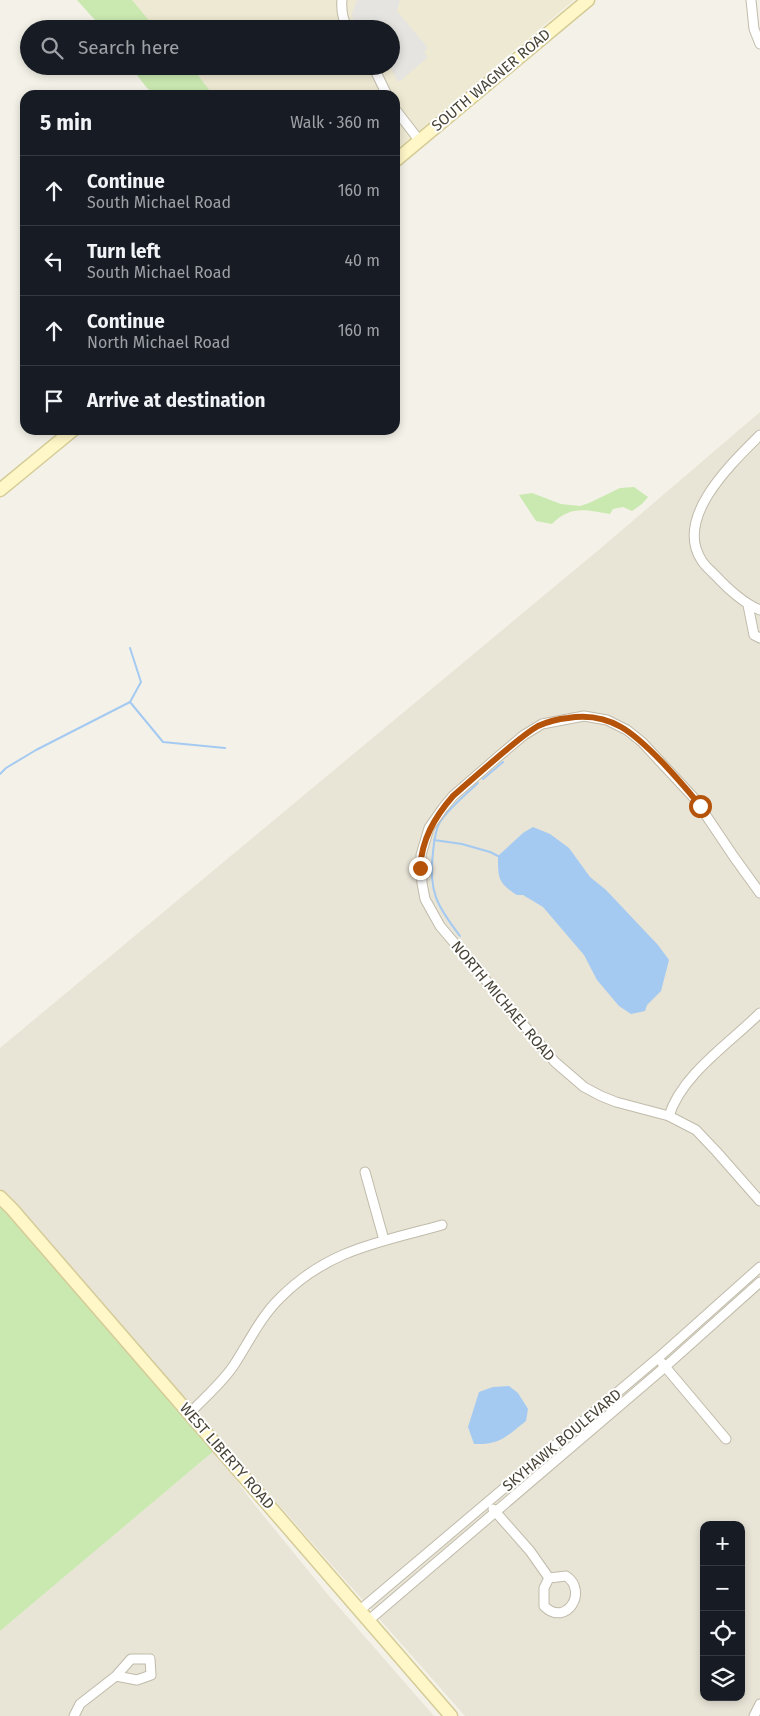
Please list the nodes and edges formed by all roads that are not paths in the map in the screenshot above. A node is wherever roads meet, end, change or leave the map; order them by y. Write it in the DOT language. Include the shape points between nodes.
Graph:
graph roads {
  1 [pos="342,0"];
  2 [pos="588,0"];
  3 [pos="751,0"];
  4 [pos="344,20"];
  5 [pos="760,44"];
  6 [pos="377,75"];
  7 [pos="385,90"];
  8 [pos="400,115"];
  9 [pos="419,140"];
  10 [pos="400,157"];
  11 [pos="67,435"];
  12 [pos="760,435"];
  13 [pos="0,490"];
  14 [pos="748,605"];
  15 [pos="760,610"];
  16 [pos="760,638"];
  17 [pos="760,893"];
  18 [pos="760,1013"];
  19 [pos="669,1116"];
  20 [pos="365,1172"];
  21 [pos="0,1197"];
  22 [pos="760,1201"];
  23 [pos="442,1225"];
  24 [pos="384,1240"];
  25 [pos="760,1267"];
  26 [pos="760,1282"];
  27 [pos="658,1358"];
  28 [pos="665,1367"];
  29 [pos="190,1413"];
  30 [pos="726,1439"];
  31 [pos="488,1503"];
  32 [pos="496,1512"];
  33 [pos="548,1578"];
  34 [pos="365,1615"];
  35 [pos="116,1676"];
  36 [pos="760,1704"];
  37 [pos="74,1716"];
  38 [pos="451,1716"];
  39 [pos="754,1716"];
  1 -- 4 [label="street"];
  2 -- 9 [label="main road, SOUTH WAGNER ROAD"];
  3 -- 5 [label="street" via="754,30"];
  6 -- 7 [label="street"];
  8 -- 9 [label="street"];
  9 -- 10 [label="main road, SOUTH WAGNER ROAD"];
  11 -- 13 [label="main road"];
  12 -- 14 [label="street" via="705,498 697,515 694,533 701,561"];
  14 -- 15 [label="street"];
  14 -- 16 [label="street" via="754,636"];
  17 -- 19 [label="street, NORTH MICHAEL ROAD" via="695,799 642,742 606,720 584,716 542,724 524,735 453,796 434,821 425,840 421,876 426,899 440,926 556,1062 584,1087 616,1102"];
  18 -- 19 [label="street" via="708,1060 680,1094"];
  19 -- 22 [label="street, NORTH MICHAEL ROAD" via="696,1130"];
  20 -- 24 [label="street"];
  21 -- 29 [label="main road, WEST LIBERTY ROAD"];
  23 -- 24 [label="street"];
  24 -- 29 [label="street" via="343,1254 317,1268 288,1290 268,1312 233,1367"];
  25 -- 27 [label="street, SKYHAWK BOULEVARD"];
  26 -- 28 [label="street, SKYHAWK BOULEVARD"];
  27 -- 28 [label="street"];
  27 -- 31 [label="street, SKYHAWK BOULEVARD"];
  28 -- 30 [label="street"];
  28 -- 32 [label="street, SKYHAWK BOULEVARD"];
  29 -- 34 [label="main road, WEST LIBERTY ROAD"];
  31 -- 32 [label="street"];
  31 -- 34 [label="street, SKYHAWK BOULEVARD"];
  32 -- 33 [label="street" via="530,1551"];
  32 -- 34 [label="street, SKYHAWK BOULEVARD"];
  33 -- 33 [label="street" via="544,1588 544,1606 550,1612 564,1612 572,1606 575,1598 572,1580 566,1576"];
  34 -- 38 [label="main road, WEST LIBERTY ROAD"];
  35 -- 37 [label="street" via="80,1704"];
  36 -- 39 [label="street"];
}
